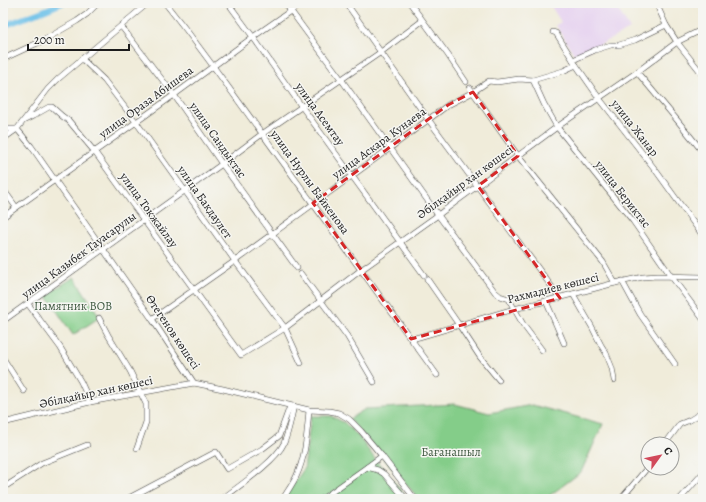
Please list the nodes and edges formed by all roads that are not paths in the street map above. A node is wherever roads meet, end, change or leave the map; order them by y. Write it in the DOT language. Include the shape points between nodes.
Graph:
graph roads {
  1 [pos="98,3"];
  2 [pos="148,3"];
  3 [pos="164,3"];
  4 [pos="228,3"];
  5 [pos="285,3"];
  6 [pos="302,3"];
  7 [pos="346,3"];
  8 [pos="410,3"];
  9 [pos="656,3"];
  10 [pos="291,11"];
  11 [pos="422,21"];
  12 [pos="666,25"];
  13 [pos="121,26"];
  14 [pos="703,30"];
  15 [pos="553,32"];
  16 [pos="253,37"];
  17 [pos="677,42"];
  18 [pos="381,52"];
  19 [pos="3,59"];
  20 [pos="82,59"];
  21 [pos="575,62"];
  22 [pos="213,66"];
  23 [pos="637,72"];
  24 [pos="703,75"];
  25 [pos="341,79"];
  26 [pos="532,80"];
  27 [pos="466,82"];
  28 [pos="471,90"];
  29 [pos="174,95"];
  30 [pos="600,98"];
  31 [pos="302,107"];
  32 [pos="428,119"];
  33 [pos="25,120"];
  34 [pos="136,122"];
  35 [pos="557,127"];
  36 [pos="3,129"];
  37 [pos="17,129"];
  38 [pos="262,134"];
  39 [pos="3,138"];
  40 [pos="390,148"];
  41 [pos="94,151"];
  42 [pos="703,152"];
  43 [pos="518,156"];
  44 [pos="222,164"];
  45 [pos="352,176"];
  46 [pos="56,180"];
  47 [pos="478,186"];
  48 [pos="3,189"];
  49 [pos="186,191"];
  50 [pos="313,203"];
  51 [pos="16,207"];
  52 [pos="438,215"];
  53 [pos="3,218"];
  54 [pos="144,220"];
  55 [pos="272,233"];
  56 [pos="703,236"];
  57 [pos="400,242"];
  58 [pos="104,249"];
  59 [pos="235,261"];
  60 [pos="297,268"];
  61 [pos="361,270"];
  62 [pos="301,274"];
  63 [pos="672,276"];
  64 [pos="703,277"];
  65 [pos="622,281"];
  66 [pos="615,283"];
  67 [pos="194,290"];
  68 [pos="573,294"];
  69 [pos="560,298"];
  70 [pos="320,301"];
  71 [pos="546,301"];
  72 [pos="28,304"];
  73 [pos="514,309"];
  74 [pos="99,318"];
  75 [pos="152,319"];
  76 [pos="703,319"];
  77 [pos="3,321"];
  78 [pos="460,325"];
  79 [pos="284,328"];
  80 [pos="411,339"];
  81 [pos="564,343"];
  82 [pos="542,350"];
  83 [pos="241,355"];
  84 [pos="3,358"];
  85 [pos="301,363"];
  86 [pos="675,364"];
  87 [pos="437,375"];
  88 [pos="499,380"];
  89 [pos="614,380"];
  90 [pos="194,382"];
  91 [pos="374,382"];
  92 [pos="24,391"];
  93 [pos="140,392"];
  94 [pos="90,402"];
  95 [pos="292,406"];
  96 [pos="308,410"];
  97 [pos="703,412"];
  98 [pos="3,423"];
  99 [pos="671,436"];
  100 [pos="87,445"];
  101 [pos="137,448"];
  102 [pos="382,456"];
  103 [pos="367,467"];
  104 [pos="703,473"];
  105 [pos="640,476"];
  106 [pos="3,488"];
  107 [pos="127,499"];
  108 [pos="222,499"];
  109 [pos="282,499"];
  110 [pos="322,499"];
  111 [pos="406,499"];
  112 [pos="415,499"];
  113 [pos="621,499"];
  114 [pos="680,499"];
  1 -- 19 [label="street" via="77,21"];
  2 -- 13 [label="street"];
  3 -- 22 [label="street, улица Нурлы Байкенова"];
  4 -- 16 [label="street, улица Асемтау"];
  5 -- 10 [label="street"];
  6 -- 10 [label="street, улица Ораза Абишева"];
  7 -- 18 [label="street"];
  8 -- 11 [label="street"];
  9 -- 12 [label="street"];
  10 -- 16 [label="street, улица Ораза Абишева"];
  10 -- 25 [label="street"];
  11 -- 18 [label="street, улица Казыбек Тауасарулы"];
  11 -- 27 [label="street"];
  12 -- 17 [label="street"];
  12 -- 21 [label="street, улица Аскара Кунаева" via="621,45 598,49"];
  13 -- 20 [label="street"];
  13 -- 29 [label="street, улица Сандыктас"];
  14 -- 17 [label="street, Әбілқайыр хан көшесі"];
  15 -- 21 [label="street, улица Жанар"];
  16 -- 22 [label="street, улица Ораза Абишева"];
  16 -- 31 [label="street, улица Асемтау"];
  17 -- 23 [label="street, Әбілқайыр хан көшесі"];
  17 -- 24 [label="street"];
  18 -- 25 [label="street, улица Казыбек Тауасарулы"];
  18 -- 32 [label="street"];
  20 -- 33 [label="street" via="58,79"];
  20 -- 34 [label="street, улица Бакдаулет" via="104,80"];
  21 -- 26 [label="street, улица Аскара Кунаева" via="563,71"];
  21 -- 30 [label="street, улица Жанар"];
  22 -- 29 [label="street, улица Ораза Абишева"];
  22 -- 38 [label="street, улица Нурлы Байкенова"];
  23 -- 30 [label="street, Әбілқайыр хан көшесі"];
  23 -- 42 [label="street"];
  25 -- 31 [label="street, улица Казыбек Тауасарулы"];
  25 -- 40 [label="street"];
  26 -- 28 [label="street, улица Аскара Кунаева" via="489,81"];
  26 -- 35 [label="street, улица Бериктас"];
  28 -- 32 [label="street, улица Аскара Кунаева"];
  28 -- 43 [label="street"];
  29 -- 34 [label="street, улица Ораза Абишева"];
  29 -- 44 [label="street, улица Сандыктас"];
  30 -- 35 [label="street, Әбілқайыр хан көшесі"];
  30 -- 56 [label="street, улица Жанар"];
  31 -- 38 [label="street, улица Казыбек Тауасарулы"];
  31 -- 45 [label="street, улица Асемтау"];
  32 -- 40 [label="street, улица Аскара Кунаева"];
  32 -- 47 [label="street"];
  33 -- 37 [label="street"];
  33 -- 41 [label="street, улица Токжайлау" via="52,107 69,121"];
  34 -- 41 [label="street, улица Ораза Абишева"];
  34 -- 49 [label="street, улица Бакдаулет"];
  35 -- 43 [label="street, Әбілқайыр хан көшесі"];
  35 -- 63 [label="street, улица Бериктас" via="633,220"];
  36 -- 37 [label="street"];
  37 -- 39 [label="street"];
  37 -- 46 [label="street, Өтегенов көшесі"];
  38 -- 44 [label="street, улица Казыбек Тауасарулы"];
  38 -- 50 [label="street, улица Нурлы Байкенова"];
  40 -- 45 [label="street, улица Аскара Кунаева"];
  40 -- 52 [label="street"];
  41 -- 46 [label="street, улица Ораза Абишева"];
  41 -- 54 [label="street, улица Токжайлау"];
  43 -- 47 [label="street, Әбілқайыр хан көшесі"];
  43 -- 66 [label="street" via="603,262"];
  44 -- 49 [label="street, улица Казыбек Тауасарулы"];
  44 -- 55 [label="street, улица Сандыктас"];
  45 -- 50 [label="street, улица Аскара Кунаева"];
  45 -- 57 [label="street, улица Асемтау"];
  46 -- 51 [label="street, улица Ораза Абишева"];
  46 -- 58 [label="street, Өтегенов көшесі"];
  47 -- 52 [label="street, Әбілқайыр хан көшесі"];
  47 -- 69 [label="street"];
  48 -- 51 [label="street"];
  49 -- 54 [label="street, улица Казыбек Тауасарулы"];
  49 -- 59 [label="street, улица Бакдаулет"];
  50 -- 55 [label="street, улица Аскара Кунаева"];
  50 -- 61 [label="street, улица Нурлы Байкенова"];
  51 -- 53 [label="street, улица Ораза Абишева"];
  52 -- 57 [label="street, Әбілқайыр хан көшесі"];
  52 -- 73 [label="street" via="495,292 509,299"];
  54 -- 58 [label="street, улица Казыбек Тауасарулы"];
  54 -- 67 [label="street, улица Токжайлау"];
  55 -- 59 [label="street, улица Аскара Кунаева"];
  55 -- 60 [label="street, улица Сандыктас"];
  57 -- 61 [label="street, Әбілқайыр хан көшесі"];
  57 -- 78 [label="street, улица Асемтау"];
  58 -- 72 [label="street, улица Казыбек Тауасарулы"];
  58 -- 75 [label="street, Өтегенов көшесі"];
  59 -- 67 [label="street, улица Аскара Кунаева"];
  59 -- 79 [label="street, улица Бакдаулет"];
  61 -- 70 [label="street, Әбілқайыр хан көшесі"];
  61 -- 80 [label="street, улица Нурлы Байкенова"];
  62 -- 70 [label="street"];
  63 -- 64 [label="street, Рахмадиев көшесі"];
  63 -- 65 [label="street, Рахмадиев көшесі"];
  63 -- 76 [label="street, улица Бериктас"];
  65 -- 66 [label="street, Рахмадиев көшесі"];
  65 -- 86 [label="street" via="640,314"];
  66 -- 68 [label="street, Рахмадиев көшесі"];
  67 -- 75 [label="street, улица Аскара Кунаева"];
  67 -- 83 [label="street, улица Токжайлау"];
  68 -- 69 [label="street, Рахмадиев көшесі"];
  68 -- 89 [label="street" via="606,353"];
  69 -- 71 [label="street, Рахмадиев көшесі"];
  70 -- 79 [label="street, Әбілқайыр хан көшесі"];
  70 -- 91 [label="street" via="347,336"];
  71 -- 73 [label="street, Рахмадиев көшесі"];
  71 -- 81 [label="street"];
  72 -- 77 [label="street, улица Казыбек Тауасарулы"];
  72 -- 94 [label="street" via="60,347"];
  73 -- 78 [label="street, Рахмадиев көшесі"];
  73 -- 82 [label="street"];
  74 -- 93 [label="street"];
  75 -- 90 [label="street, Өтегенов көшесі"];
  78 -- 80 [label="street, Рахмадиев көшесі"];
  78 -- 88 [label="street, улица Асемтау" via="480,357"];
  79 -- 83 [label="street, Әбілқайыр хан көшесі"];
  79 -- 85 [label="street, улица Бакдаулет"];
  80 -- 87 [label="street, улица Нурлы Байкенова"];
  84 -- 92 [label="street"];
  90 -- 93 [label="street, Әбілқайыр хан көшесі"];
  90 -- 95 [label="street, Өтегенов көшесі"];
  93 -- 94 [label="street, Әбілқайыр хан көшесі"];
  93 -- 101 [label="street" via="146,404 146,422"];
  94 -- 98 [label="street, Әбілқайыр хан көшесі"];
  95 -- 96 [label="street, Өтегенов көшесі"];
  95 -- 107 [label="street" via="279,436 228,469 216,452"];
  95 -- 108 [label="street" via="284,444 276,455"];
  96 -- 102 [label="street, Өтегенов көшесі" via="330,411 349,419"];
  96 -- 109 [label="street" via="303,457 296,478"];
  97 -- 99 [label="street" via="680,424"];
  100 -- 106 [label="street" via="42,464"];
  102 -- 103 [label="street"];
  102 -- 112 [label="street, Өтегенов көшесі"];
  103 -- 110 [label="street"];
  103 -- 111 [label="street" via="384,474"];
  104 -- 114 [label="street"];
  105 -- 113 [label="street"];
}
